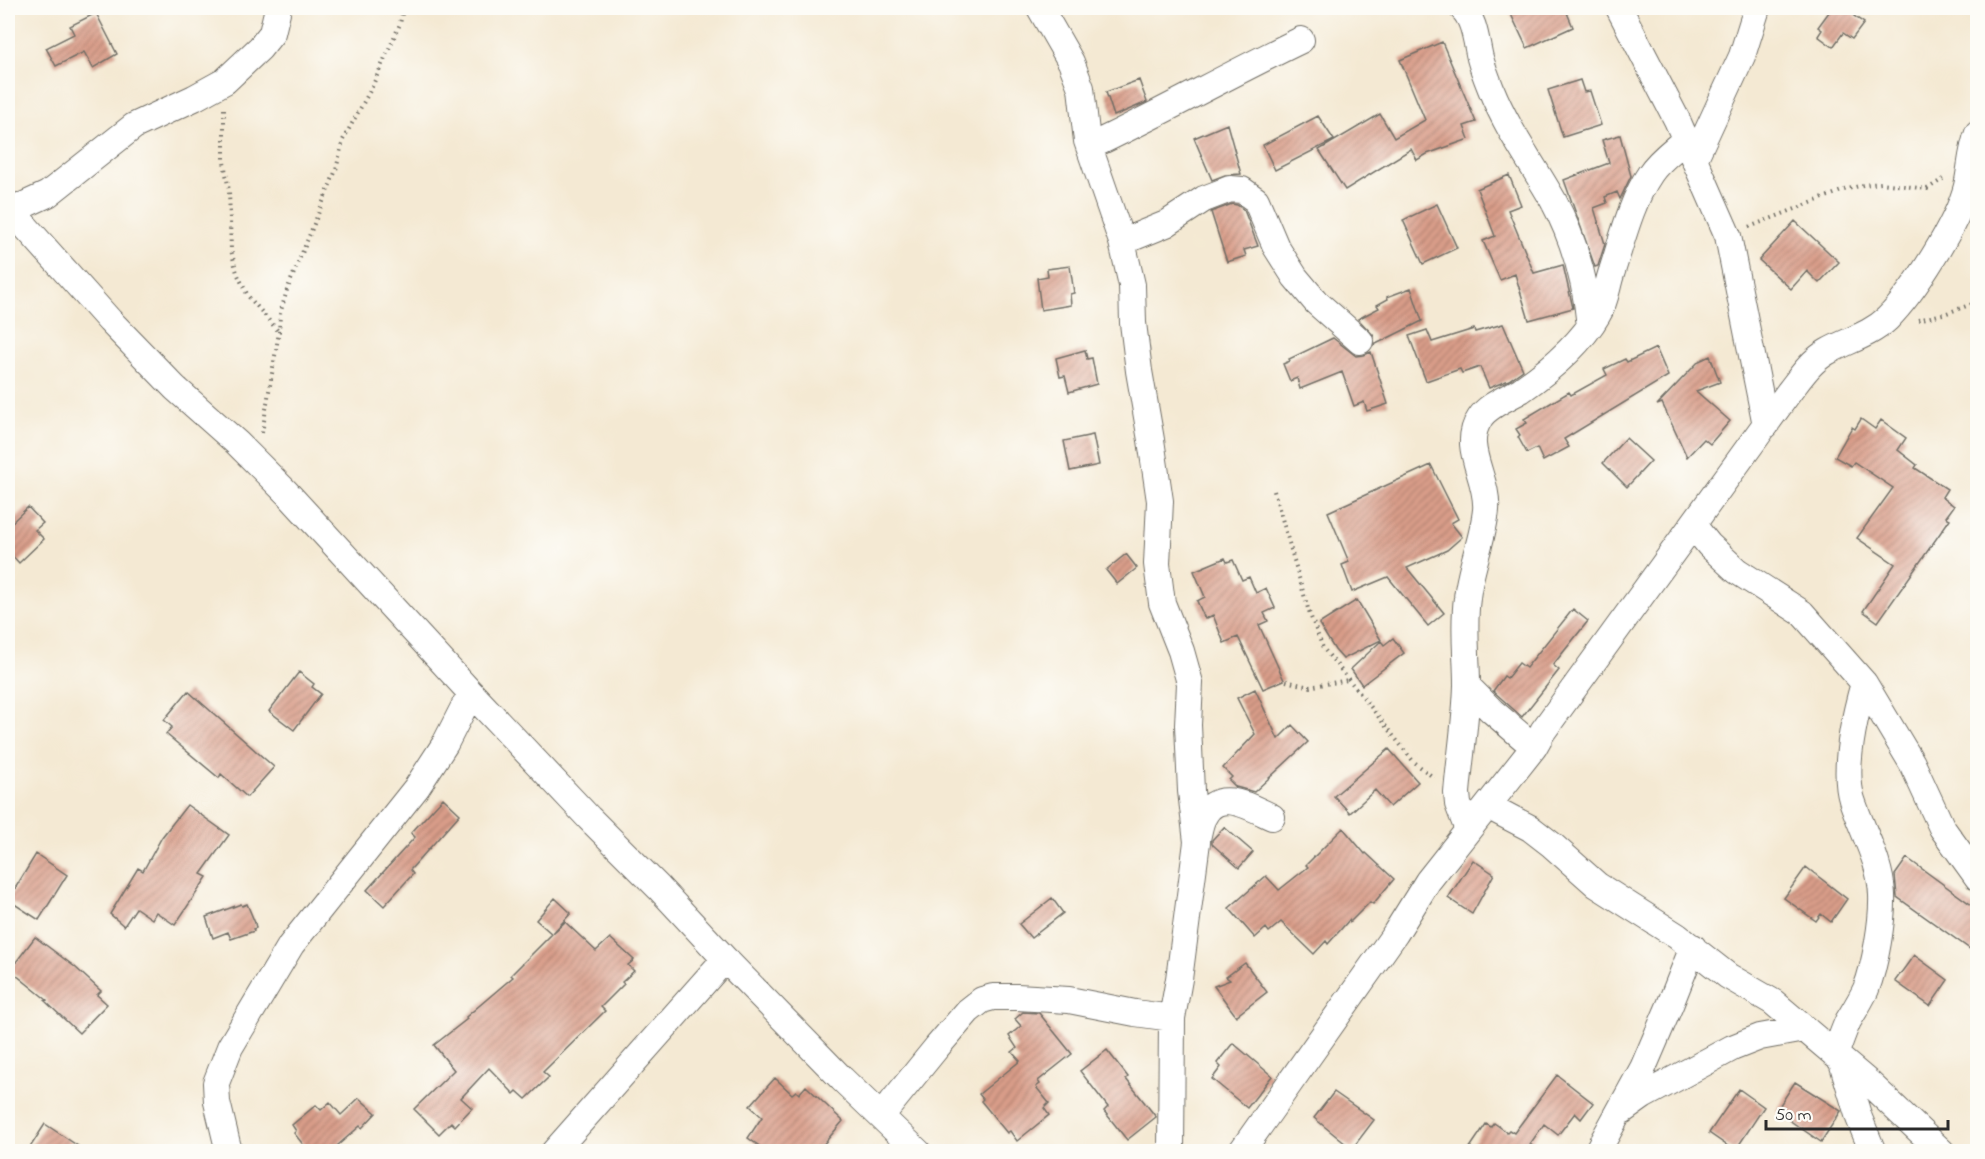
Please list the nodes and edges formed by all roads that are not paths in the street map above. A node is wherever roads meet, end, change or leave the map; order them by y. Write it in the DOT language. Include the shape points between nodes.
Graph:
graph roads {
  1 [pos="278,8"];
  2 [pos="1040,8"];
  3 [pos="1462,8"];
  4 [pos="1619,8"];
  5 [pos="1757,8"];
  6 [pos="1301,40"];
  7 [pos="1974,142"];
  8 [pos="1089,147"];
  9 [pos="1690,149"];
  10 [pos="8,207"];
  11 [pos="1122,242"];
  12 [pos="1590,326"];
  13 [pos="1360,341"];
  14 [pos="1766,425"];
  15 [pos="1693,525"];
  16 [pos="1864,684"];
  17 [pos="1467,686"];
  18 [pos="471,693"];
  19 [pos="1534,747"];
  20 [pos="1488,806"];
  21 [pos="1272,817"];
  22 [pos="1468,830"];
  23 [pos="1197,842"];
  24 [pos="1977,878"];
  25 [pos="1693,948"];
  26 [pos="725,959"];
  27 [pos="1172,1018"];
  28 [pos="1804,1029"];
  29 [pos="1839,1059"];
  30 [pos="1617,1115"];
  31 [pos="881,1116"];
  32 [pos="229,1152"];
  33 [pos="554,1152"];
  34 [pos="918,1152"];
  35 [pos="1171,1152"];
  36 [pos="1241,1152"];
  37 [pos="1597,1152"];
  38 [pos="1873,1152"];
  39 [pos="1942,1152"];
  1 -- 10 [label="street" via="272,33 236,73 134,126 48,194 24,205"];
  2 -- 8 [label="street" via="1081,88"];
  3 -- 12 [label="street" via="1472,22 1481,61 1504,118 1555,203 1574,249 1588,301"];
  4 -- 9 [label="street"];
  5 -- 9 [label="street" via="1742,56"];
  6 -- 8 [label="street"];
  7 -- 14 [label="street" via="1967,185 1955,218 1912,288 1886,320 1825,353 1789,392"];
  8 -- 11 [label="street"];
  9 -- 12 [label="street" via="1663,159 1650,174 1620,246 1603,305"];
  9 -- 14 [label="street" via="1728,236"];
  10 -- 18 [label="street" via="110,321 175,388 237,443"];
  11 -- 13 [label="street" via="1166,224 1204,199 1230,189 1242,190 1256,200 1276,247 1295,277 1316,302"];
  11 -- 23 [label="street" via="1132,285 1139,371 1160,501 1157,564 1162,603 1190,683 1188,725"];
  12 -- 17 [label="street" via="1557,361 1481,416 1474,430 1473,446 1486,491 1486,510 1466,600"];
  14 -- 15 [label="street"];
  15 -- 16 [label="street" via="1737,571 1802,613"];
  15 -- 19 [label="street"];
  16 -- 24 [label="street" via="1912,764 1942,828"];
  16 -- 29 [label="street" via="1847,776 1851,798 1879,873 1881,917 1874,963 1866,990 1847,1023"];
  17 -- 19 [label="street"];
  17 -- 22 [label="street" via="1457,793"];
  18 -- 26 [label="street"];
  18 -- 32 [label="street" via="417,787 291,945 230,1047 216,1083"];
  19 -- 20 [label="street"];
  20 -- 22 [label="street"];
  20 -- 25 [label="street" via="1530,828 1598,885"];
  21 -- 23 [label="street" via="1228,800 1219,802 1203,816"];
  22 -- 36 [label="street" via="1428,881"];
  23 -- 27 [label="street"];
  25 -- 28 [label="street" via="1728,976 1773,1002"];
  25 -- 30 [label="street" via="1646,1061"];
  26 -- 31 [label="street"];
  26 -- 33 [label="street"];
  27 -- 31 [label="street" via="1069,1000 982,1000 968,1011"];
  27 -- 35 [label="street"];
  28 -- 29 [label="street"];
  28 -- 30 [label="street" via="1760,1037 1732,1048 1643,1096"];
  29 -- 38 [label="street"];
  29 -- 39 [label="street"];
  30 -- 37 [label="street"];
  31 -- 34 [label="street"];
}
